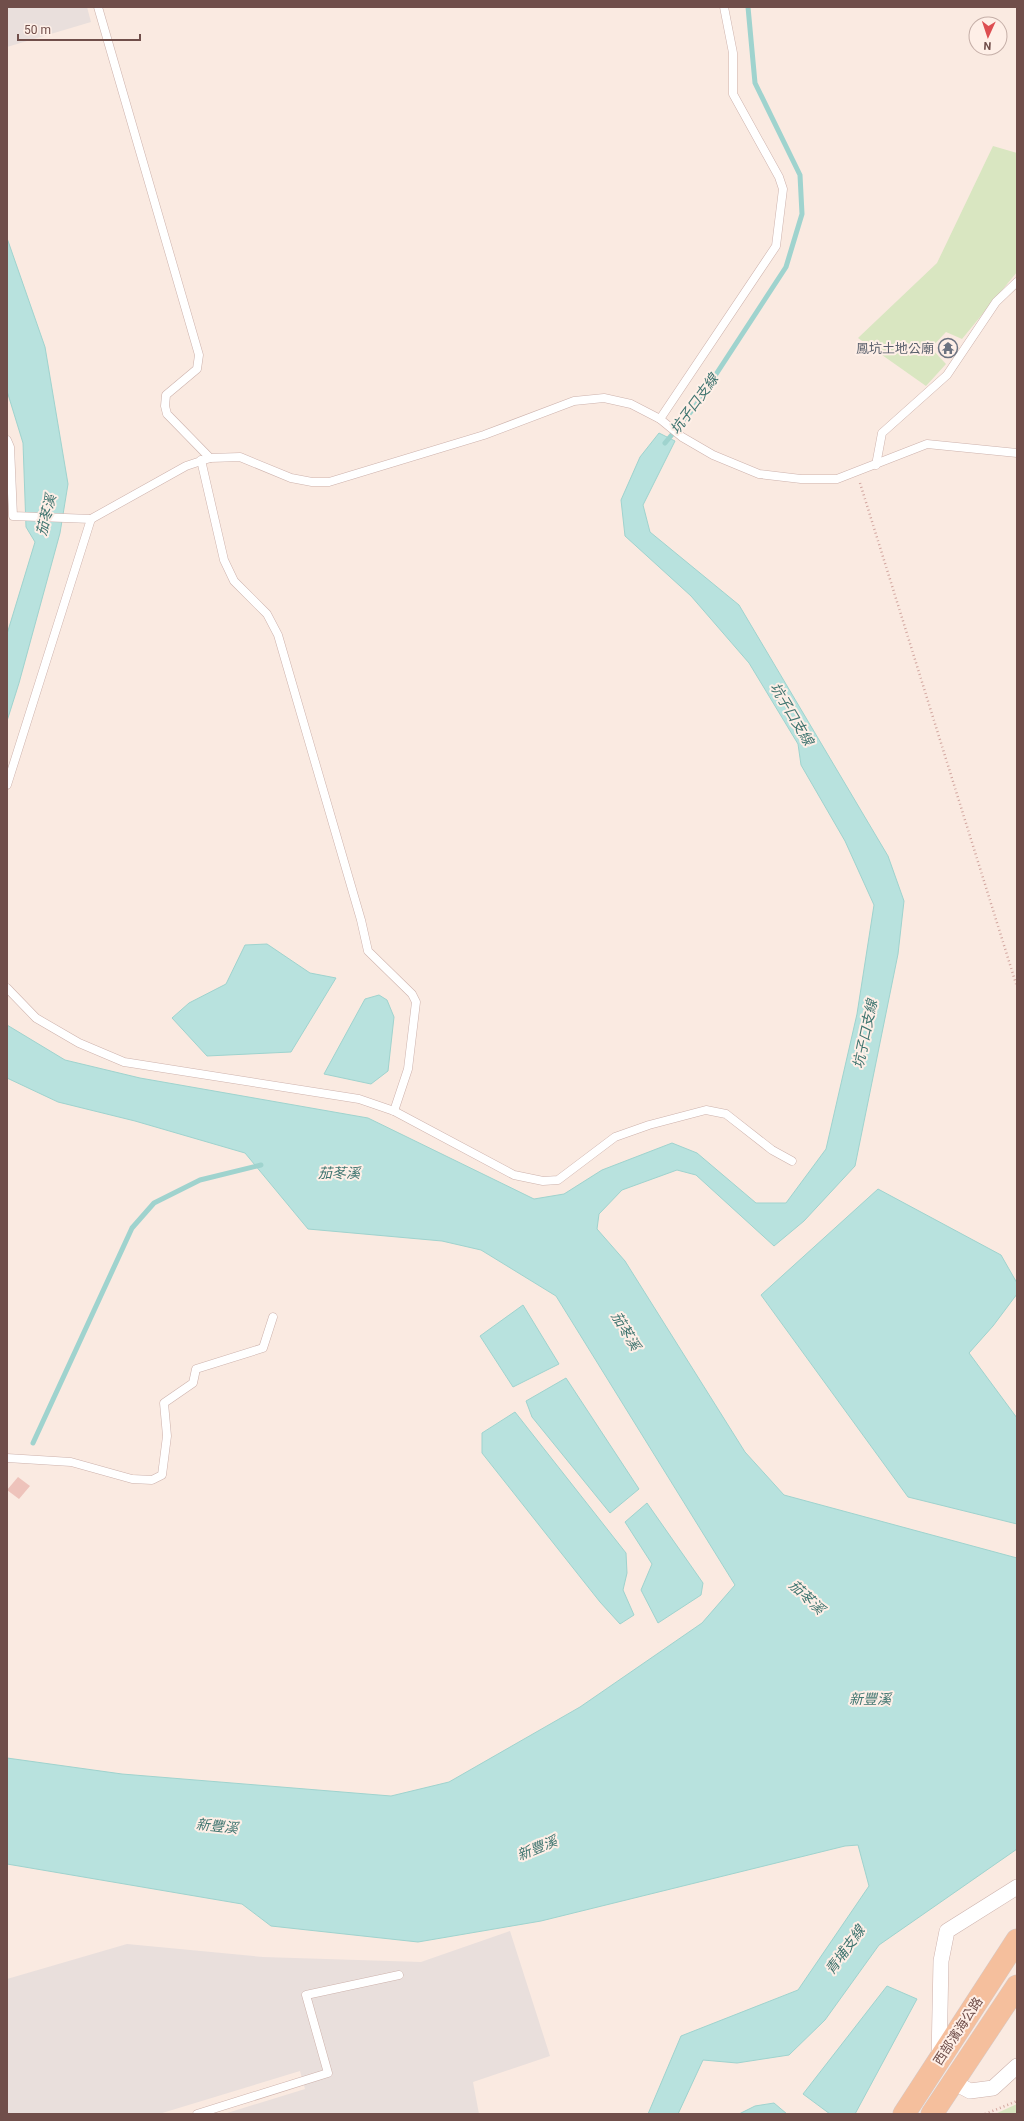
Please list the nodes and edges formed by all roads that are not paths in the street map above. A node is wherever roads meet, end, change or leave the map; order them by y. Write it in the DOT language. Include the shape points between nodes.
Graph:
graph roads {
  1 [pos="98,7"];
  2 [pos="724,7"];
  3 [pos="1017,282"];
  4 [pos="660,419"];
  5 [pos="7,440"];
  6 [pos="1017,453"];
  7 [pos="210,458"];
  8 [pos="201,460"];
  9 [pos="876,465"];
  10 [pos="91,519"];
  11 [pos="7,785"];
  12 [pos="7,988"];
  13 [pos="394,1111"];
  14 [pos="792,1160"];
  15 [pos="273,1317"];
  16 [pos="7,1458"];
  17 [pos="1017,1887"];
  18 [pos="1014,1944"];
  19 [pos="399,1976"];
  20 [pos="1017,1986"];
  21 [pos="939,2061"];
  22 [pos="1017,2066"];
  23 [pos="953,2082"];
  24 [pos="197,2114"];
  25 [pos="904,2114"];
  26 [pos="932,2114"];
  1 -- 7 [label="lane" via="199,355 197,369 166,395 164,406 167,414"];
  2 -- 4 [label="lane" via="733,53 734,94 783,189 776,246"];
  3 -- 9 [label="lane" via="996,302 947,375 882,433"];
  4 -- 7 [label="lane" via="631,404 604,398 574,401 484,435 329,482 291,478 240,457"];
  4 -- 9 [label="lane" via="682,437 713,455 759,474 837,479"];
  5 -- 10 [label="lane" via="10,447 13,516"];
  6 -- 9 [label="lane" via="927,444"];
  7 -- 8 [label="lane"];
  8 -- 10 [label="lane"];
  8 -- 13 [label="lane" via="224,560 234,581 268,614 278,635 368,951 375,961 412,994 416,1002 408,1069"];
  10 -- 11 [label="lane"];
  12 -- 13 [label="lane" via="36,1018 79,1043 124,1062 327,1093 359,1099"];
  13 -- 14 [label="lane" via="514,1175 543,1181 558,1180 615,1138 649,1125 706,1110 726,1114 772,1150"];
  15 -- 16 [label="lane" via="263,1348 196,1369 193,1383 164,1403 167,1436 162,1475 152,1480 132,1479 71,1462"];
  17 -- 21 [label="street" via="947,1931 941,1961"];
  18 -- 21 [label="main road, 西部濱海公路"];
  19 -- 24 [label="lane" via="306,1996 328,2073"];
  20 -- 23 [label="main road, 西部濱海公路"];
  21 -- 25 [label="main road, 西部濱海公路"];
  22 -- 23 [label="street" via="993,2088 970,2092"];
  23 -- 26 [label="main road, 西部濱海公路"];
}
